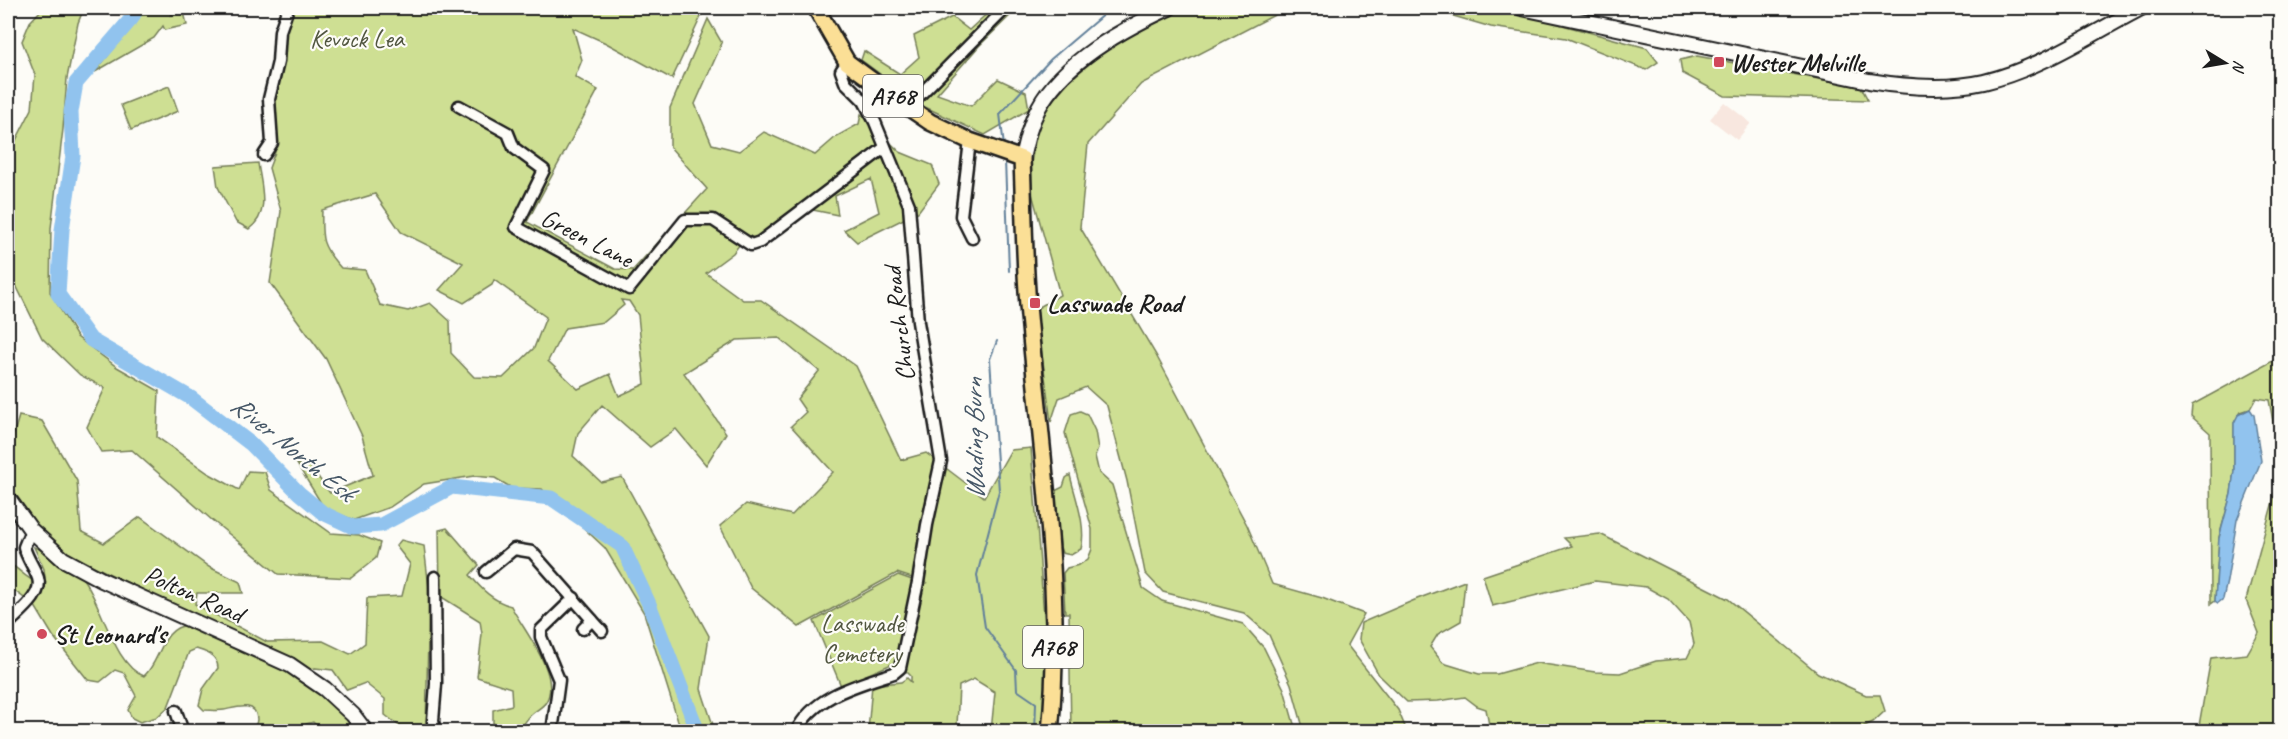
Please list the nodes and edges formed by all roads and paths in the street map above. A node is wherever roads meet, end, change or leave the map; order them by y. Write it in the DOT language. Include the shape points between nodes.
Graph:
graph roads {
  1 [pos="288,8"];
  2 [pos="816,8"];
  3 [pos="1006,8"];
  4 [pos="1169,8"];
  5 [pos="1522,8"];
  6 [pos="2141,8"];
  7 [pos="847,62"];
  8 [pos="459,106"];
  9 [pos="908,107"];
  10 [pos="970,141"];
  11 [pos="884,148"];
  12 [pos="264,155"];
  13 [pos="1011,156"];
  14 [pos="972,238"];
  15 [pos="8,498"];
  16 [pos="31,530"];
  17 [pos="489,565"];
  18 [pos="435,577"];
  19 [pos="574,598"];
  20 [pos="592,620"];
  21 [pos="8,624"];
  22 [pos="583,629"];
  23 [pos="602,631"];
  24 [pos="176,711"];
  25 [pos="434,726"];
  26 [pos="183,732"];
  27 [pos="366,732"];
  28 [pos="552,732"];
  29 [pos="796,732"];
  30 [pos="1050,732"];
  1 -- 12 [label="street" via="269,99 272,143"];
  2 -- 7 [label="main road, A768"];
  3 -- 9 [label="street"];
  4 -- 13 [label="street" via="1130,26 1066,71 1040,105"];
  5 -- 6 [label="street" via="1890,85 1948,86 1984,82 2019,70"];
  7 -- 9 [label="main road, A768"];
  7 -- 11 [label="street, Church Road" via="841,71 844,82 864,101"];
  8 -- 11 [label="street, Green Lane" via="508,133 514,148 544,170 516,227 629,289 685,220 713,220 751,245 760,242"];
  9 -- 10 [label="main road, A768"];
  10 -- 13 [label="main road, A768"];
  10 -- 14 [label="street" via="961,216"];
  11 -- 29 [label="street, Church Road" via="909,205 918,322 941,461 900,668 840,691 810,712"];
  13 -- 30 [label="main road, A768" via="1051,562 1054,690"];
  15 -- 16 [label="street, Polton Road"];
  16 -- 21 [label="street" via="24,547 39,587"];
  16 -- 27 [label="street, Polton Road" via="63,559 102,580 290,665 326,689"];
  17 -- 19 [label="street" via="514,549 532,552"];
  18 -- 25 [label="street"];
  19 -- 20 [label="street"];
  19 -- 28 [label="street" via="541,630 559,680"];
  20 -- 22 [label="street"];
  20 -- 23 [label="street"];
  24 -- 26 [label="street"];
}
